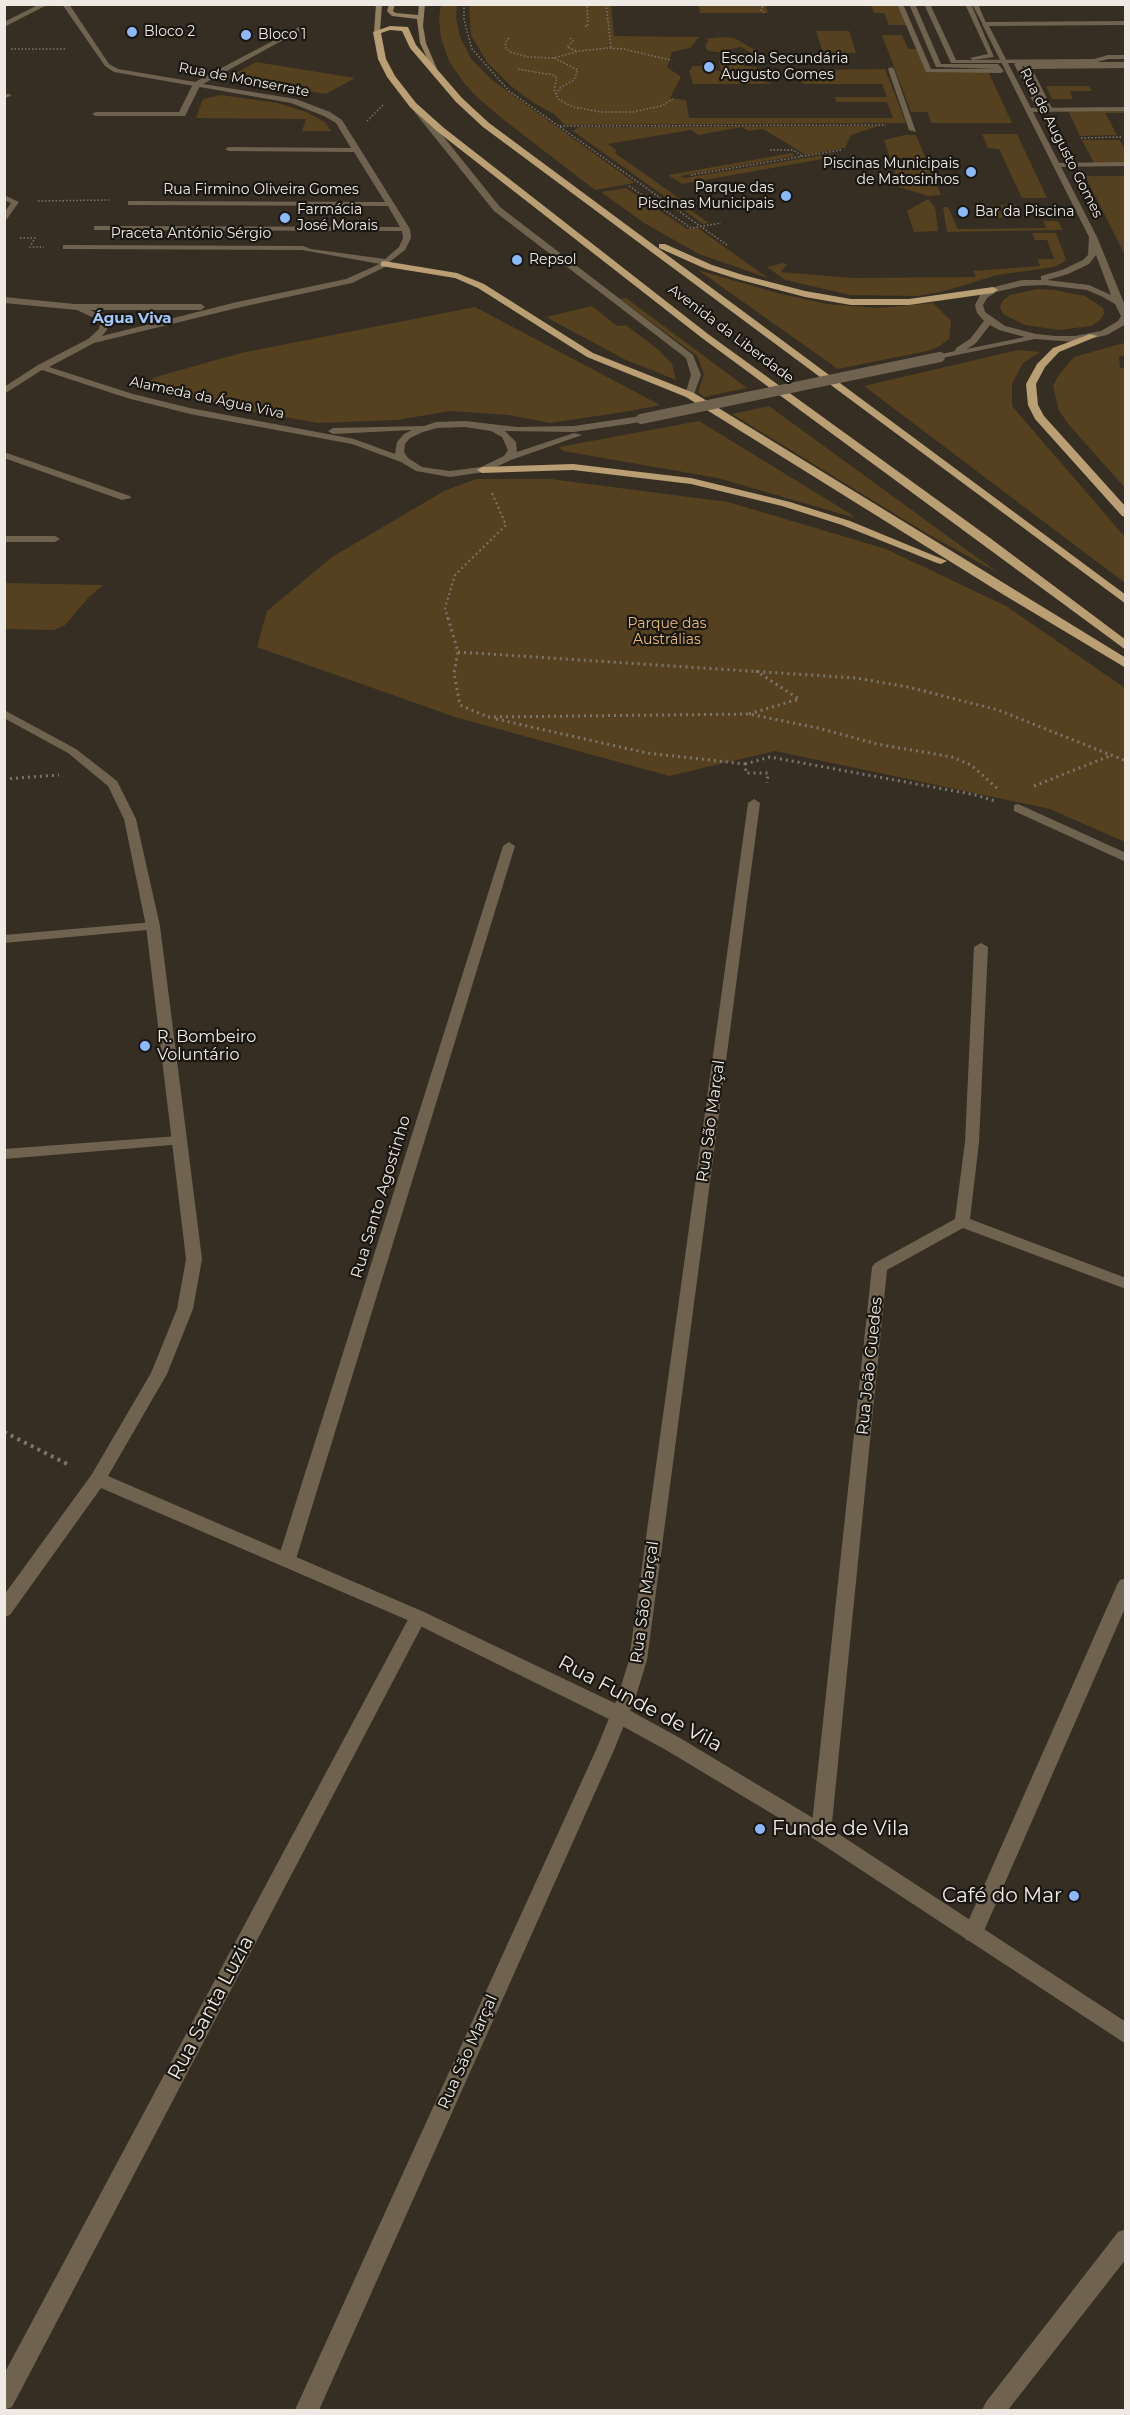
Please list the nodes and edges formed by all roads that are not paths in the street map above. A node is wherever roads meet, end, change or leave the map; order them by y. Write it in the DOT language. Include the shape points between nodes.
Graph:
graph roads {
  1 [pos="46,4"];
  2 [pos="65,4"];
  3 [pos="379,4"];
  4 [pos="392,4"];
  5 [pos="422,4"];
  6 [pos="900,4"];
  7 [pos="912,4"];
  8 [pos="927,4"];
  9 [pos="968,4"];
  10 [pos="975,4"];
  11 [pos="420,16"];
  12 [pos="1125,23"];
  13 [pos="986,24"];
  14 [pos="4,25"];
  15 [pos="303,27"];
  16 [pos="377,32"];
  17 [pos="976,46"];
  18 [pos="1125,57"];
  19 [pos="1004,62"];
  20 [pos="1125,65"];
  21 [pos="891,69"];
  22 [pos="437,73"];
  23 [pos="197,84"];
  24 [pos="413,105"];
  25 [pos="1125,109"];
  26 [pos="1029,110"];
  27 [pos="96,114"];
  28 [pos="912,127"];
  29 [pos="229,149"];
  30 [pos="357,150"];
  31 [pos="1125,164"];
  32 [pos="1056,165"];
  33 [pos="1061,173"];
  34 [pos="1125,173"];
  35 [pos="4,197"];
  36 [pos="131,203"];
  37 [pos="392,204"];
  38 [pos="600,209"];
  39 [pos="4,222"];
  40 [pos="97,228"];
  41 [pos="406,229"];
  42 [pos="1093,237"];
  43 [pos="66,247"];
  44 [pos="386,263"];
  45 [pos="1022,283"];
  46 [pos="993,290"];
  47 [pos="4,300"];
  48 [pos="237,305"];
  49 [pos="75,307"];
  50 [pos="1123,307"];
  51 [pos="989,321"];
  52 [pos="1125,329"];
  53 [pos="1113,330"];
  54 [pos="1093,336"];
  55 [pos="1036,337"];
  56 [pos="91,341"];
  57 [pos="940,357"];
  58 [pos="40,367"];
  59 [pos="4,391"];
  60 [pos="690,395"];
  61 [pos="641,419"];
  62 [pos="436,425"];
  63 [pos="479,425"];
  64 [pos="300,431"];
  65 [pos="4,455"];
  66 [pos="508,458"];
  67 [pos="404,460"];
  68 [pos="482,470"];
  69 [pos="126,498"];
  70 [pos="1125,514"];
  71 [pos="4,539"];
  72 [pos="55,539"];
  73 [pos="1017,597"];
  74 [pos="1125,601"];
  75 [pos="1125,646"];
  76 [pos="1125,664"];
  77 [pos="4,714"];
  78 [pos="754,803"];
  79 [pos="1018,808"];
  80 [pos="509,846"];
  81 [pos="1125,858"];
  82 [pos="153,926"];
  83 [pos="4,939"];
  84 [pos="981,947"];
  85 [pos="178,1141"];
  86 [pos="4,1154"];
  87 [pos="962,1222"];
  88 [pos="1125,1284"];
  89 [pos="98,1479"];
  90 [pos="287,1559"];
  91 [pos="1125,1585"];
  92 [pos="4,1610"];
  93 [pos="418,1617"];
  94 [pos="620,1715"];
  95 [pos="821,1833"];
  96 [pos="973,1933"];
  97 [pos="1125,2034"];
  98 [pos="1125,2240"];
  99 [pos="4,2399"];
  100 [pos="307,2410"];
  101 [pos="994,2410"];
  1 -- 14 [label="street"];
  2 -- 23 [label="street, Rua de Monserrate" via="107,65 122,72"];
  3 -- 16 [label="main road, Avenida da Liberdade"];
  4 -- 11 [label="main road" via="390,11 394,15"];
  5 -- 11 [label="main road, Avenida da Liberdade"];
  6 -- 7 [label="street" via="928,71 1001,71 998,66 939,66"];
  8 -- 19 [label="street, Rua de Augusto Gomes" via="952,62"];
  9 -- 17 [label="street" via="991,58 969,57 980,56"];
  10 -- 13 [label="street, Rua de Augusto Gomes"];
  11 -- 22 [label="main road, Avenida da Liberdade" via="423,44"];
  12 -- 13 [label="street"];
  13 -- 19 [label="street, Rua de Augusto Gomes"];
  15 -- 23 [label="street"];
  16 -- 22 [label="highway" via="390,28 405,30 413,46"];
  16 -- 24 [label="highway, Avenida da Liberdade" via="382,59"];
  18 -- 19 [label="street"];
  19 -- 26 [label="street, Rua de Augusto Gomes"];
  20 -- 20 [label="street" via="1017,64 1040,108 1048,108 1027,67"];
  21 -- 28 [label="street"];
  22 -- 38 [label="highway, Avenida da Liberdade" via="486,125"];
  23 -- 27 [label="street" via="182,114"];
  23 -- 30 [label="street, Rua de Monserrate" via="310,106 339,122"];
  24 -- 60 [label="street" via="497,209 690,357 696,375"];
  24 -- 75 [label="highway, Avenida da Liberdade" via="481,163 705,336"];
  25 -- 26 [label="street"];
  26 -- 32 [label="street, Rua de Augusto Gomes"];
  29 -- 30 [label="street"];
  30 -- 37 [label="street, Rua de Monserrate"];
  31 -- 32 [label="street"];
  32 -- 33 [label="street, Rua de Augusto Gomes"];
  33 -- 34 [label="street"];
  33 -- 42 [label="street, Rua de Augusto Gomes"];
  35 -- 39 [label="street" via="15,202"];
  36 -- 37 [label="street, Rua Firmino Oliveira Gomes"];
  37 -- 41 [label="street, Rua de Monserrate"];
  38 -- 46 [label="highway" via="688,258 805,294 880,304"];
  38 -- 74 [label="highway, Avenida da Liberdade"];
  40 -- 41 [label="street, Praceta António Sérgio"];
  41 -- 44 [label="street" via="402,248"];
  42 -- 45 [label="street, Rua de Augusto Gomes" via="1092,255 1086,262"];
  42 -- 50 [label="street, Rua de Augusto Gomes"];
  43 -- 44 [label="street, Praceta António Sérgio" via="303,248"];
  44 -- 48 [label="street" via="349,281"];
  44 -- 60 [label="highway" via="457,276 482,286 590,355"];
  45 -- 46 [label="street"];
  45 -- 50 [label="street" via="1089,288"];
  46 -- 51 [label="street" via="979,305"];
  47 -- 49 [label="street"];
  48 -- 49 [label="street"];
  48 -- 56 [label="street"];
  49 -- 56 [label="street" via="104,323 103,330"];
  50 -- 53 [label="street" via="1122,323"];
  51 -- 55 [label="street"];
  51 -- 57 [label="street" via="973,340"];
  52 -- 53 [label="street"];
  53 -- 54 [label="street"];
  54 -- 55 [label="street"];
  54 -- 70 [label="highway" via="1059,349 1041,366 1031,384 1033,405 1039,417"];
  55 -- 57 [label="street"];
  56 -- 58 [label="street"];
  57 -- 61 [label="street, bridge"];
  58 -- 59 [label="street"];
  58 -- 64 [label="street, Alameda da Água Viva" via="130,396"];
  60 -- 73 [label="highway"];
  61 -- 63 [label="street" via="574,429 517,430"];
  61 -- 66 [label="street" via="555,441"];
  62 -- 63 [label="street, Alameda da Água Viva"];
  62 -- 64 [label="street, Alameda da Água Viva"];
  62 -- 67 [label="street" via="407,436 400,444"];
  63 -- 66 [label="street" via="505,435 513,450"];
  64 -- 67 [label="street, Alameda da Água Viva" via="354,442"];
  65 -- 69 [label="street"];
  66 -- 68 [label="street, Alameda da Água Viva"];
  67 -- 68 [label="street, Alameda da Água Viva" via="434,472"];
  68 -- 73 [label="highway" via="573,467 691,481 846,523"];
  71 -- 72 [label="street"];
  73 -- 76 [label="highway"];
  77 -- 82 [label="street" via="72,751 113,784 130,819"];
  78 -- 94 [label="street, Rua São Marçal" via="638,1660"];
  79 -- 81 [label="street"];
  80 -- 90 [label="street, Rua Santo Agostinho"];
  82 -- 83 [label="street"];
  82 -- 85 [label="street"];
  84 -- 87 [label="street" via="972,1142"];
  85 -- 86 [label="street"];
  85 -- 89 [label="street" via="194,1259 185,1309 159,1374"];
  87 -- 88 [label="street"];
  87 -- 95 [label="street, Rua João Guedes" via="880,1268"];
  89 -- 90 [label="street, Rua Funde de Vila"];
  89 -- 92 [label="street"];
  90 -- 93 [label="street, Rua Funde de Vila"];
  91 -- 96 [label="street"];
  93 -- 94 [label="street, Rua Funde de Vila"];
  93 -- 99 [label="street, Rua Santa Luzia"];
  94 -- 95 [label="street, Rua Funde de Vila"];
  94 -- 100 [label="street, Rua São Marçal"];
  95 -- 96 [label="street, Rua Funde de Vila"];
  96 -- 97 [label="street, Rua Funde de Vila"];
  98 -- 101 [label="street"];
}
